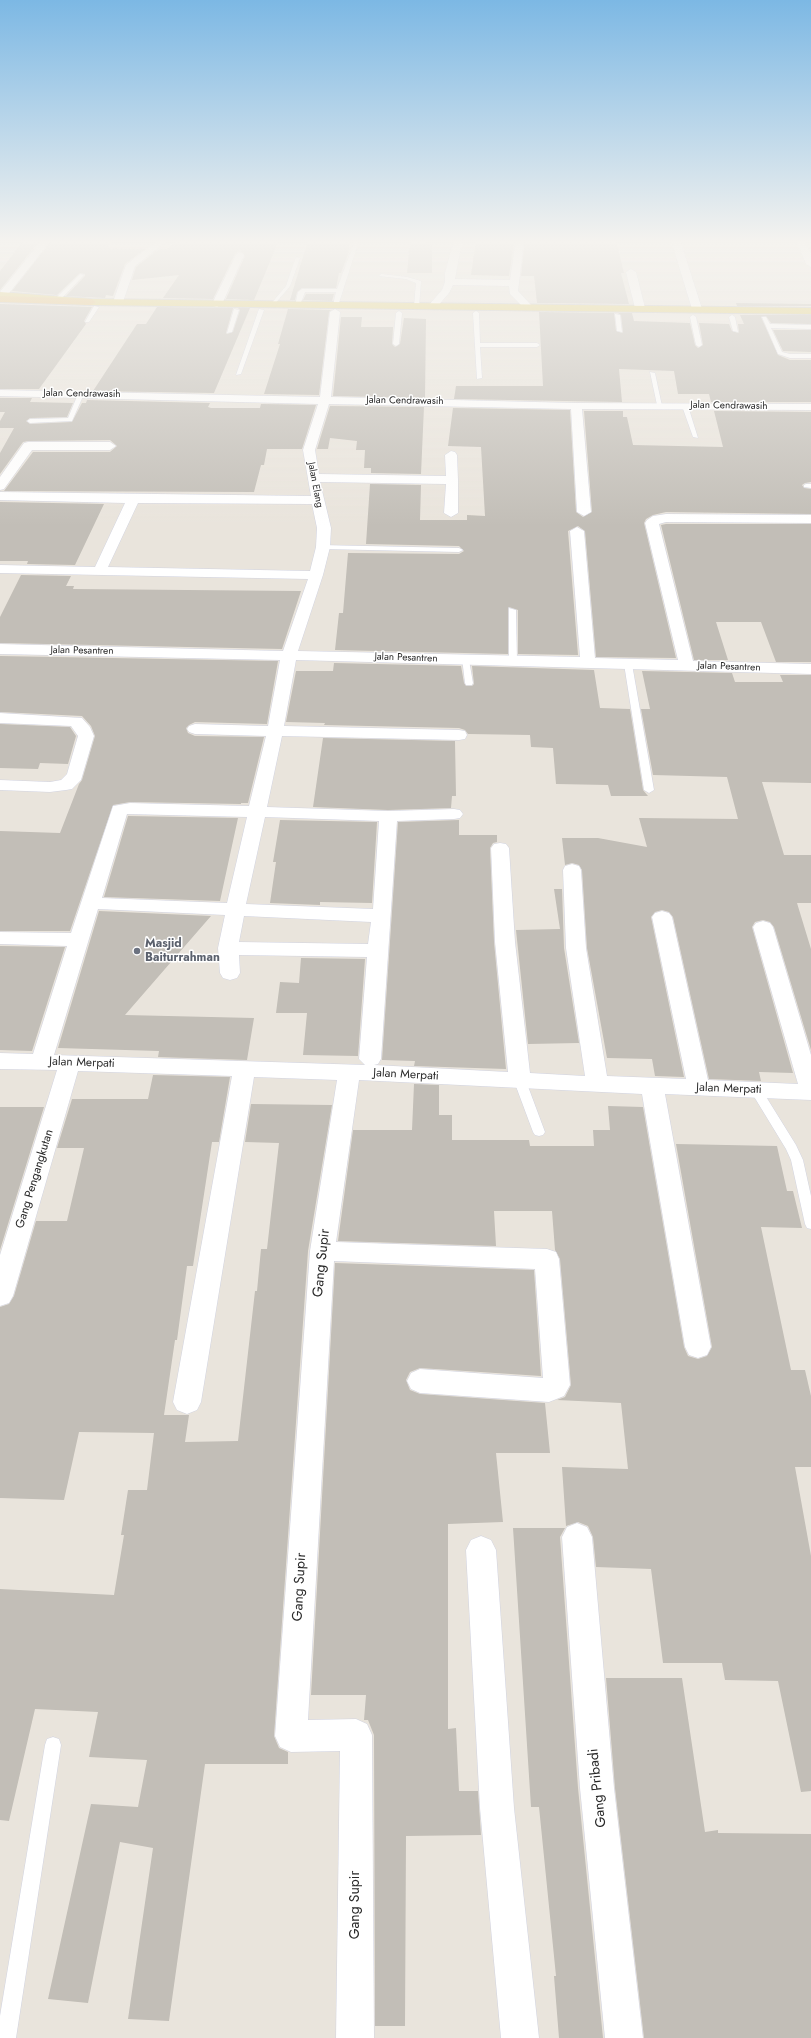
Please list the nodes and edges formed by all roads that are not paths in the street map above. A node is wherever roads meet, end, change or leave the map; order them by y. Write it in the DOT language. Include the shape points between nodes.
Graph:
graph roads {
  1 [pos="252,335"];
  2 [pos="333,335"];
  3 [pos="397,335"];
  4 [pos="476,335"];
  5 [pos="698,335"];
  6 [pos="772,335"];
  7 [pos="396,344"];
  8 [pos="478,344"];
  9 [pos="699,344"];
  10 [pos="537,345"];
  11 [pos="811,356"];
  12 [pos="652,373"];
  13 [pos="238,374"];
  14 [pos="479,378"];
  15 [pos="0,393"];
  16 [pos="82,394"];
  17 [pos="325,399"];
  18 [pos="660,405"];
  19 [pos="576,406"];
  20 [pos="685,406"];
  21 [pos="811,407"];
  22 [pos="30,422"];
  23 [pos="696,437"];
  24 [pos="110,446"];
  25 [pos="451,455"];
  26 [pos="313,478"];
  27 [pos="452,480"];
  28 [pos="0,486"];
  29 [pos="0,496"];
  30 [pos="133,499"];
  31 [pos="318,500"];
  32 [pos="451,512"];
  33 [pos="584,512"];
  34 [pos="811,519"];
  35 [pos="577,531"];
  36 [pos="323,547"];
  37 [pos="459,550"];
  38 [pos="0,569"];
  39 [pos="100,570"];
  40 [pos="316,575"];
  41 [pos="512,610"];
  42 [pos="0,649"];
  43 [pos="289,655"];
  44 [pos="465,660"];
  45 [pos="512,661"];
  46 [pos="588,662"];
  47 [pos="628,664"];
  48 [pos="687,666"];
  49 [pos="811,669"];
  50 [pos="469,683"];
  51 [pos="0,718"];
  52 [pos="195,729"];
  53 [pos="275,730"];
  54 [pos="459,735"];
  55 [pos="0,785"];
  56 [pos="649,790"];
  57 [pos="257,812"];
  58 [pos="454,814"];
  59 [pos="388,816"];
  60 [pos="500,848"];
  61 [pos="572,870"];
  62 [pos="91,903"];
  63 [pos="235,911"];
  64 [pos="382,916"];
  65 [pos="662,917"];
  66 [pos="763,927"];
  67 [pos="0,938"];
  68 [pos="78,940"];
  69 [pos="228,948"];
  70 [pos="377,951"];
  71 [pos="230,973"];
  72 [pos="44,1054"];
  73 [pos="0,1061"];
  74 [pos="70,1063"];
  75 [pos="359,1066"];
  76 [pos="244,1069"];
  77 [pos="520,1081"];
  78 [pos="598,1084"];
  79 [pos="652,1086"];
  80 [pos="699,1088"];
  81 [pos="756,1090"];
  82 [pos="811,1092"];
  83 [pos="539,1132"];
  84 [pos="811,1224"];
  85 [pos="322,1251"];
  86 [pos="0,1296"];
  87 [pos="698,1347"];
  88 [pos="420,1382"];
  89 [pos="187,1402"];
  90 [pos="577,1537"];
  91 [pos="481,1550"];
  92 [pos="53,1745"];
  93 [pos="6,2038"];
  94 [pos="355,2038"];
  95 [pos="520,2038"];
  96 [pos="624,2038"];
  1 -- 13 [label="lane"];
  2 -- 17 [label="street, Jalan Elang"];
  3 -- 7 [label="lane"];
  4 -- 8 [label="lane"];
  5 -- 9 [label="lane"];
  6 -- 11 [label="lane" via="780,352 790,356"];
  8 -- 10 [label="lane"];
  8 -- 14 [label="lane"];
  12 -- 18 [label="lane"];
  15 -- 16 [label="street, Jalan Cendrawasih"];
  16 -- 17 [label="street, Jalan Cendrawasih"];
  16 -- 22 [label="lane" via="70,420"];
  17 -- 19 [label="street, Jalan Cendrawasih"];
  17 -- 26 [label="street, Jalan Elang" via="309,450"];
  18 -- 19 [label="street, Jalan Cendrawasih"];
  18 -- 20 [label="street, Jalan Cendrawasih"];
  19 -- 33 [label="street"];
  20 -- 21 [label="street, Jalan Cendrawasih"];
  20 -- 23 [label="lane"];
  24 -- 28 [label="street" via="28,446"];
  25 -- 27 [label="street"];
  26 -- 27 [label="street"];
  26 -- 31 [label="street, Jalan Elang"];
  27 -- 32 [label="street"];
  29 -- 30 [label="street"];
  30 -- 31 [label="street"];
  30 -- 39 [label="street"];
  31 -- 36 [label="street, Jalan Elang" via="324,528"];
  34 -- 48 [label="street" via="666,518 652,523"];
  35 -- 46 [label="street"];
  36 -- 37 [label="lane"];
  36 -- 40 [label="street, Jalan Elang"];
  38 -- 39 [label="street"];
  39 -- 40 [label="street"];
  40 -- 43 [label="street, Jalan Elang"];
  41 -- 45 [label="lane"];
  42 -- 43 [label="street, Jalan Pesantren"];
  43 -- 44 [label="street, Jalan Pesantren"];
  43 -- 53 [label="street, Jalan Elang"];
  44 -- 45 [label="street, Jalan Pesantren"];
  44 -- 50 [label="lane"];
  45 -- 46 [label="street, Jalan Pesantren"];
  46 -- 47 [label="street, Jalan Pesantren"];
  47 -- 48 [label="street, Jalan Pesantren"];
  47 -- 56 [label="lane"];
  48 -- 49 [label="street, Jalan Pesantren"];
  51 -- 55 [label="street" via="76,721 86,736 75,776 66,785"];
  52 -- 53 [label="street"];
  53 -- 54 [label="street"];
  53 -- 57 [label="street, Jalan Elang"];
  57 -- 59 [label="street"];
  57 -- 62 [label="street" via="130,808 119,810"];
  57 -- 63 [label="street, Jalan Elang"];
  58 -- 59 [label="street"];
  59 -- 64 [label="street, Gang Supir"];
  60 -- 77 [label="street" via="505,942"];
  61 -- 78 [label="street" via="576,948"];
  62 -- 63 [label="street"];
  62 -- 68 [label="street"];
  63 -- 64 [label="street"];
  63 -- 69 [label="street, Jalan Elang"];
  64 -- 70 [label="street, Gang Supir"];
  65 -- 80 [label="street"];
  66 -- 82 [label="street"];
  67 -- 68 [label="street"];
  68 -- 72 [label="street"];
  69 -- 70 [label="street"];
  69 -- 71 [label="street, Jalan Elang"];
  70 -- 75 [label="street, Gang Supir"];
  73 -- 74 [label="street, Jalan Merpati"];
  74 -- 76 [label="street, Jalan Merpati"];
  74 -- 86 [label="street, Gang Pengangkutan"];
  75 -- 76 [label="street, Jalan Merpati"];
  75 -- 77 [label="street, Jalan Merpati"];
  75 -- 85 [label="street, Gang Supir"];
  76 -- 89 [label="street"];
  77 -- 78 [label="street, Jalan Merpati"];
  77 -- 83 [label="lane"];
  78 -- 79 [label="street, Jalan Merpati"];
  79 -- 80 [label="street, Jalan Merpati"];
  79 -- 87 [label="street"];
  80 -- 81 [label="street, Jalan Merpati"];
  81 -- 82 [label="street, Jalan Merpati"];
  81 -- 84 [label="lane" via="797,1160"];
  85 -- 88 [label="street" via="546,1259 557,1385 555,1388 549,1390"];
  85 -- 94 [label="street, Gang Supir" via="291,1736 356,1735"];
  90 -- 96 [label="street, Gang Pribadi" via="597,1788"];
  91 -- 95 [label="street" via="497,1808"];
  92 -- 93 [label="lane"];
}
